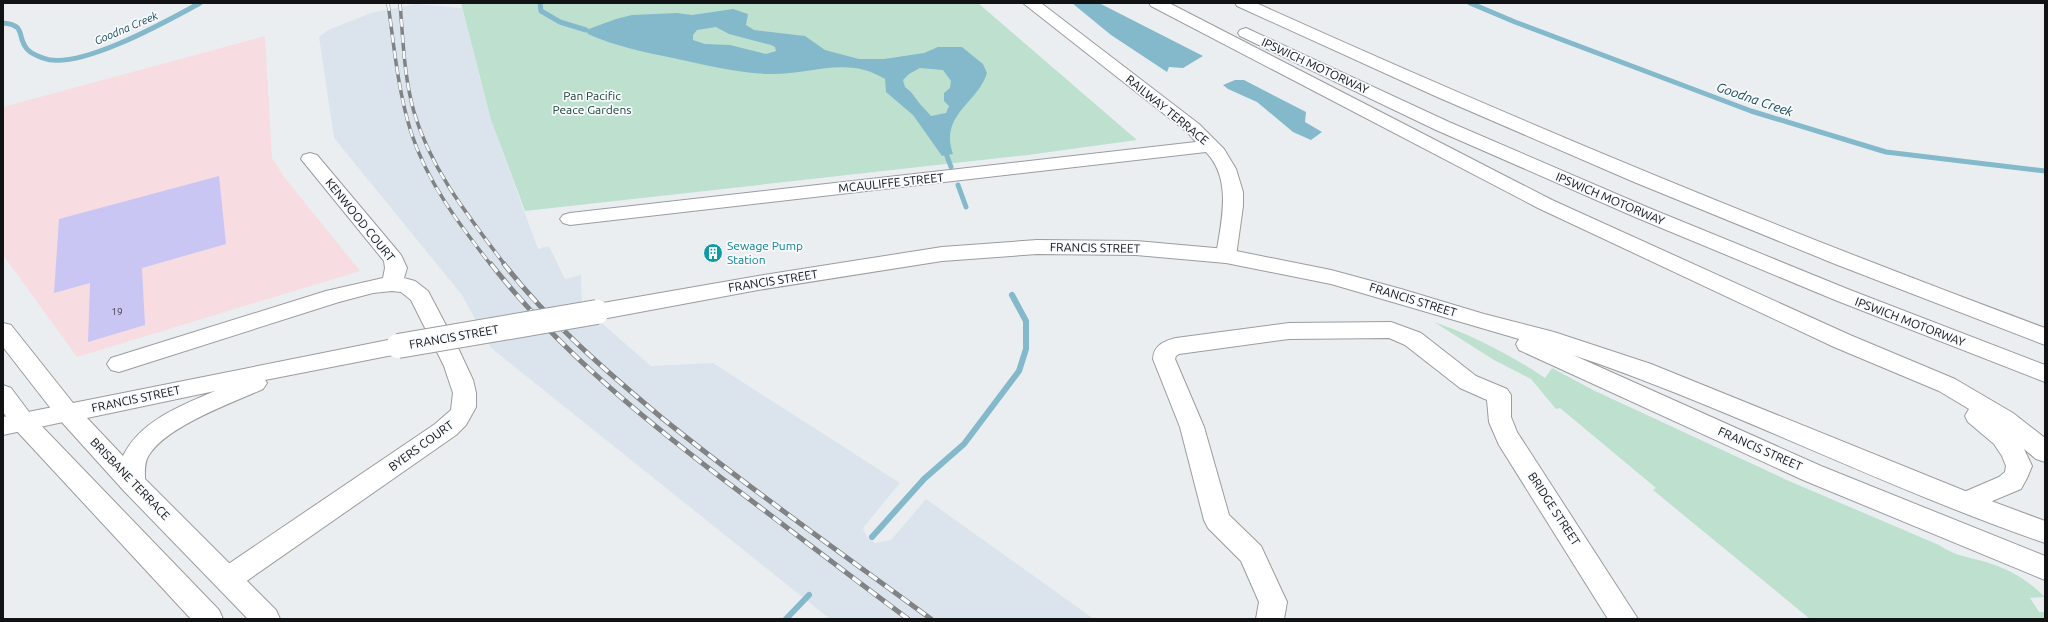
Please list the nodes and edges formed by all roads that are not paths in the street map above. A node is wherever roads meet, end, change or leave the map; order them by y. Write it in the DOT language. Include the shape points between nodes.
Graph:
graph roads {
  1 [pos="1031,3"];
  2 [pos="1157,3"];
  3 [pos="1184,3"];
  4 [pos="1243,3"];
  5 [pos="1211,146"];
  6 [pos="310,159"];
  7 [pos="570,220"];
  8 [pos="1226,256"];
  9 [pos="392,284"];
  10 [pos="1480,321"];
  11 [pos="3,331"];
  12 [pos="2045,337"];
  13 [pos="1842,341"];
  14 [pos="119,364"];
  15 [pos="288,367"];
  16 [pos="2045,374"];
  17 [pos="3,394"];
  18 [pos="68,413"];
  19 [pos="13,424"];
  20 [pos="2045,452"];
  21 [pos="133,484"];
  22 [pos="1966,502"];
  23 [pos="2045,532"];
  24 [pos="2041,570"];
  25 [pos="228,580"];
  26 [pos="209,619"];
  27 [pos="266,619"];
  28 [pos="1270,619"];
  29 [pos="1624,619"];
  1 -- 5 [label="main road, RAILWAY TERRACE" via="1193,128"];
  2 -- 13 [label="main road" via="1545,204"];
  3 -- 16 [label="main road, IPSWICH MOTORWAY" via="1372,93 1595,193 1885,312"];
  4 -- 12 [label="main road" via="1458,100 1702,204"];
  5 -- 7 [label="main road, MCAULIFFE STREET"];
  5 -- 8 [label="main road, RAILWAY TERRACE" via="1226,169 1233,192"];
  6 -- 9 [label="main road, KENWOOD COURT" via="394,260 396,268"];
  8 -- 10 [label="main road, FRANCIS STREET" via="1284,266 1365,285"];
  8 -- 15 [label="main road, FRANCIS STREET, bridge" via="1098,246 986,250 886,262"];
  9 -- 14 [label="main road, BYERS COURT" via="334,296"];
  9 -- 25 [label="main road, BYERS COURT" via="408,286 420,296 463,384 465,403 460,415 444,431"];
  10 -- 22 [label="main road, FRANCIS STREET" via="1546,338 1643,370"];
  10 -- 24 [label="main road, FRANCIS STREET" via="1812,473"];
  11 -- 18 [label="main road, BRISBANE TERRACE" via="34,374"];
  13 -- 20 [label="main road" via="1897,363 1967,396 2022,432"];
  13 -- 22 [label="main road" via="1958,403 1981,419 2010,446 2019,466 2014,480 2007,486"];
  15 -- 18 [label="main road, FRANCIS STREET"];
  15 -- 21 [label="main road" via="183,417 152,436 140,448 134,460"];
  17 -- 19 [label="main road"];
  18 -- 19 [label="main road, FRANCIS STREET"];
  18 -- 21 [label="main road, BRISBANE TERRACE"];
  19 -- 26 [label="main road"];
  21 -- 25 [label="main road, BRISBANE TERRACE"];
  22 -- 23 [label="main road, FRANCIS STREET"];
  25 -- 27 [label="main road, BRISBANE TERRACE"];
  28 -- 29 [label="main road, BRIDGE STREET" via="1273,602 1251,554 1217,520 1192,427 1164,359 1166,350 1176,346 1289,331 1391,330 1413,339 1468,382 1499,395 1497,412 1508,438"];
}
